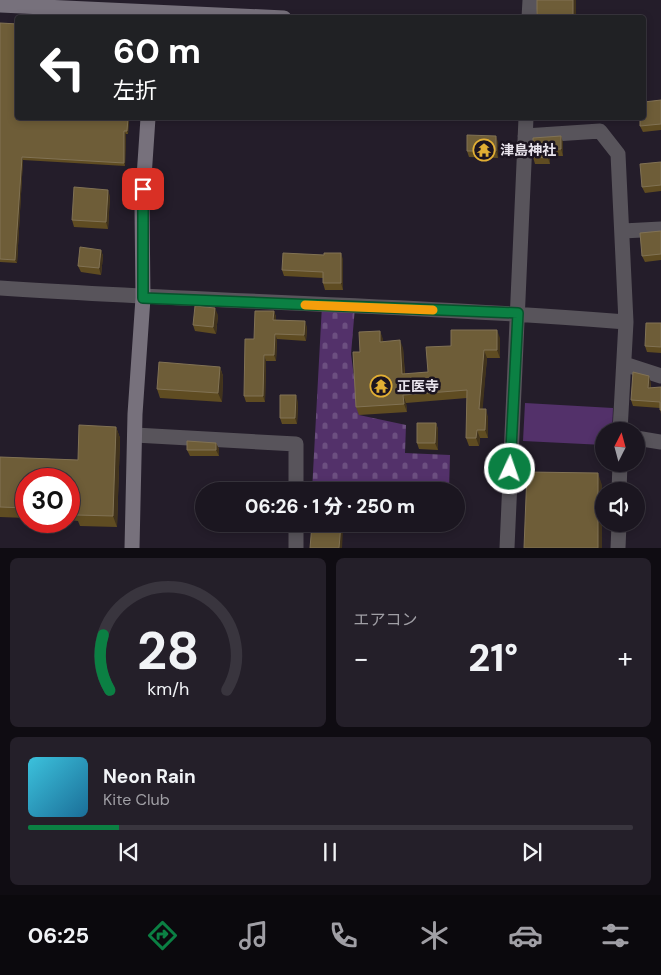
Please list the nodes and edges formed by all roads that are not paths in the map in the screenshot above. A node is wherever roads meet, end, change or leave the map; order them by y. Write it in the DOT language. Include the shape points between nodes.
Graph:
graph roads {
  1 [pos="530,0"];
  2 [pos="0,5"];
  3 [pos="156,10"];
  4 [pos="236,15"];
  5 [pos="530,15"];
  6 [pos="148,120"];
  7 [pos="526,120"];
  8 [pos="525,136"];
  9 [pos="661,230"];
  10 [pos="623,231"];
  11 [pos="0,288"];
  12 [pos="143,298"];
  13 [pos="518,313"];
  14 [pos="626,322"];
  15 [pos="624,364"];
  16 [pos="661,376"];
  17 [pos="621,422"];
  18 [pos="135,435"];
  19 [pos="645,439"];
  20 [pos="661,442"];
  21 [pos="296,482"];
  22 [pos="296,532"];
  23 [pos="619,532"];
  24 [pos="132,548"];
  25 [pos="296,548"];
  26 [pos="507,548"];
  27 [pos="618,548"];
  1 -- 5 [label="street"];
  2 -- 3 [label="street"];
  3 -- 4 [label="street"];
  6 -- 12 [label="street" via="142,207"];
  7 -- 8 [label="street"];
  8 -- 10 [label="street" via="600,131 618,154"];
  8 -- 13 [label="street"];
  9 -- 10 [label="street"];
  10 -- 14 [label="street"];
  11 -- 12 [label="street"];
  12 -- 13 [label="street"];
  12 -- 18 [label="street"];
  13 -- 14 [label="street"];
  13 -- 26 [label="street"];
  14 -- 15 [label="street"];
  15 -- 16 [label="street"];
  15 -- 17 [label="street"];
  18 -- 21 [label="street" via="296,444"];
  18 -- 24 [label="street"];
  19 -- 20 [label="street"];
  22 -- 25 [label="street"];
  23 -- 27 [label="street"];
}
